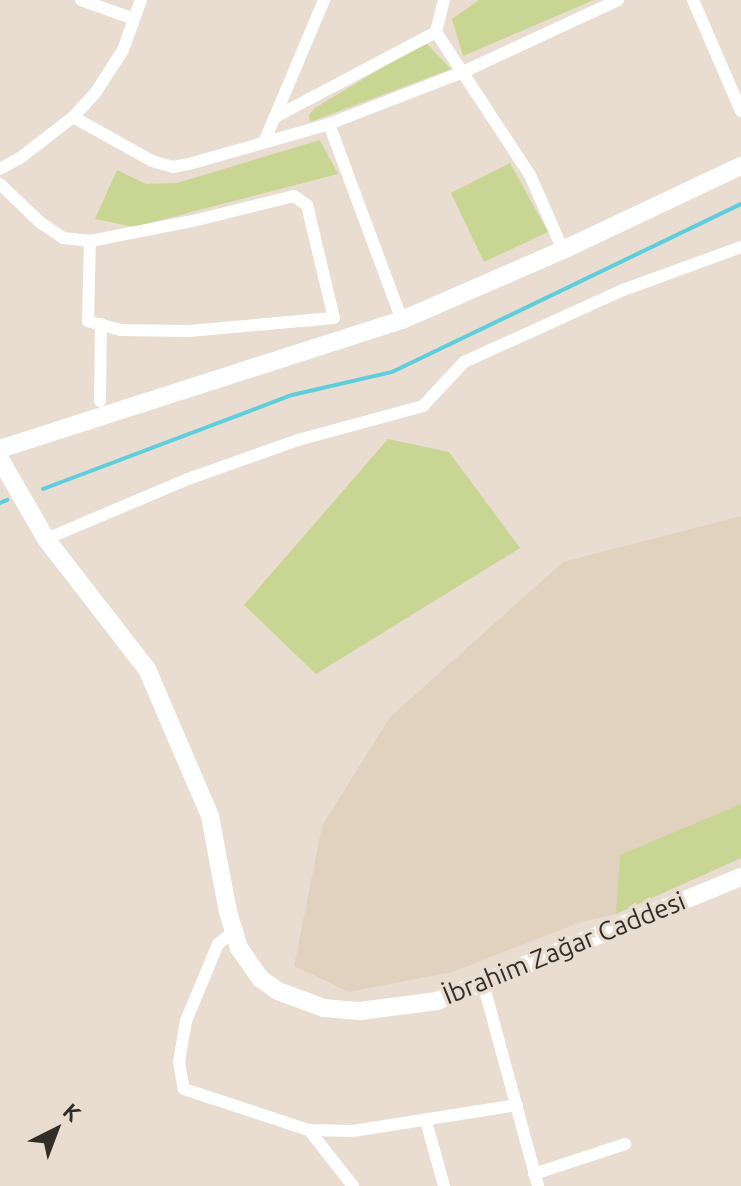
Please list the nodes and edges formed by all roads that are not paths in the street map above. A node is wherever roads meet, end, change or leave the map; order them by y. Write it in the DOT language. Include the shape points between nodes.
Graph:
graph roads {
  1 [pos="81,0"];
  2 [pos="141,0"];
  3 [pos="324,0"];
  4 [pos="444,0"];
  5 [pos="618,0"];
  6 [pos="693,0"];
  7 [pos="134,19"];
  8 [pos="436,32"];
  9 [pos="463,72"];
  10 [pos="741,111"];
  11 [pos="277,116"];
  12 [pos="73,117"];
  13 [pos="329,124"];
  14 [pos="265,140"];
  15 [pos="741,166"];
  16 [pos="0,169"];
  17 [pos="0,184"];
  18 [pos="90,241"];
  19 [pos="741,247"];
  20 [pos="563,250"];
  21 [pos="402,320"];
  22 [pos="101,324"];
  23 [pos="100,401"];
  24 [pos="0,449"];
  25 [pos="0,459"];
  26 [pos="46,539"];
  27 [pos="741,877"];
  28 [pos="233,932"];
  29 [pos="483,983"];
  30 [pos="517,1105"];
  31 [pos="426,1121"];
  32 [pos="309,1130"];
  33 [pos="625,1144"];
  34 [pos="536,1180"];
  35 [pos="353,1186"];
  36 [pos="444,1186"];
  1 -- 7 [label="street"];
  2 -- 7 [label="street"];
  3 -- 11 [label="street"];
  4 -- 8 [label="street"];
  5 -- 9 [label="street"];
  6 -- 10 [label="street"];
  7 -- 12 [label="street" via="110,72"];
  8 -- 9 [label="street"];
  8 -- 11 [label="street"];
  9 -- 13 [label="street"];
  9 -- 20 [label="street" via="530,175"];
  11 -- 14 [label="street"];
  12 -- 14 [label="street" via="163,166 189,164"];
  12 -- 16 [label="street"];
  13 -- 14 [label="street"];
  13 -- 21 [label="street"];
  15 -- 20 [label="main road"];
  17 -- 18 [label="street" via="63,238"];
  18 -- 22 [label="street" via="88,321"];
  18 -- 22 [label="street" via="294,196 307,205 336,313 320,321 189,331 121,330"];
  19 -- 26 [label="street" via="623,290 464,362 423,406 270,450"];
  20 -- 21 [label="main road"];
  21 -- 24 [label="main road"];
  22 -- 23 [label="street"];
  25 -- 26 [label="main road, İbrahim Zağar Caddesi"];
  26 -- 28 [label="main road, İbrahim Zağar Caddesi" via="147,669 164,703 210,816"];
  27 -- 29 [label="main road, İbrahim Zağar Caddesi"];
  28 -- 29 [label="main road, İbrahim Zağar Caddesi" via="261,979 290,998 324,1008 360,1011 437,1001"];
  28 -- 32 [label="street" via="218,944 186,1021 179,1062 184,1089"];
  29 -- 30 [label="street"];
  30 -- 31 [label="street"];
  30 -- 34 [label="street"];
  31 -- 32 [label="street" via="353,1131"];
  31 -- 36 [label="street"];
  32 -- 35 [label="street"];
  33 -- 34 [label="street"];
}
